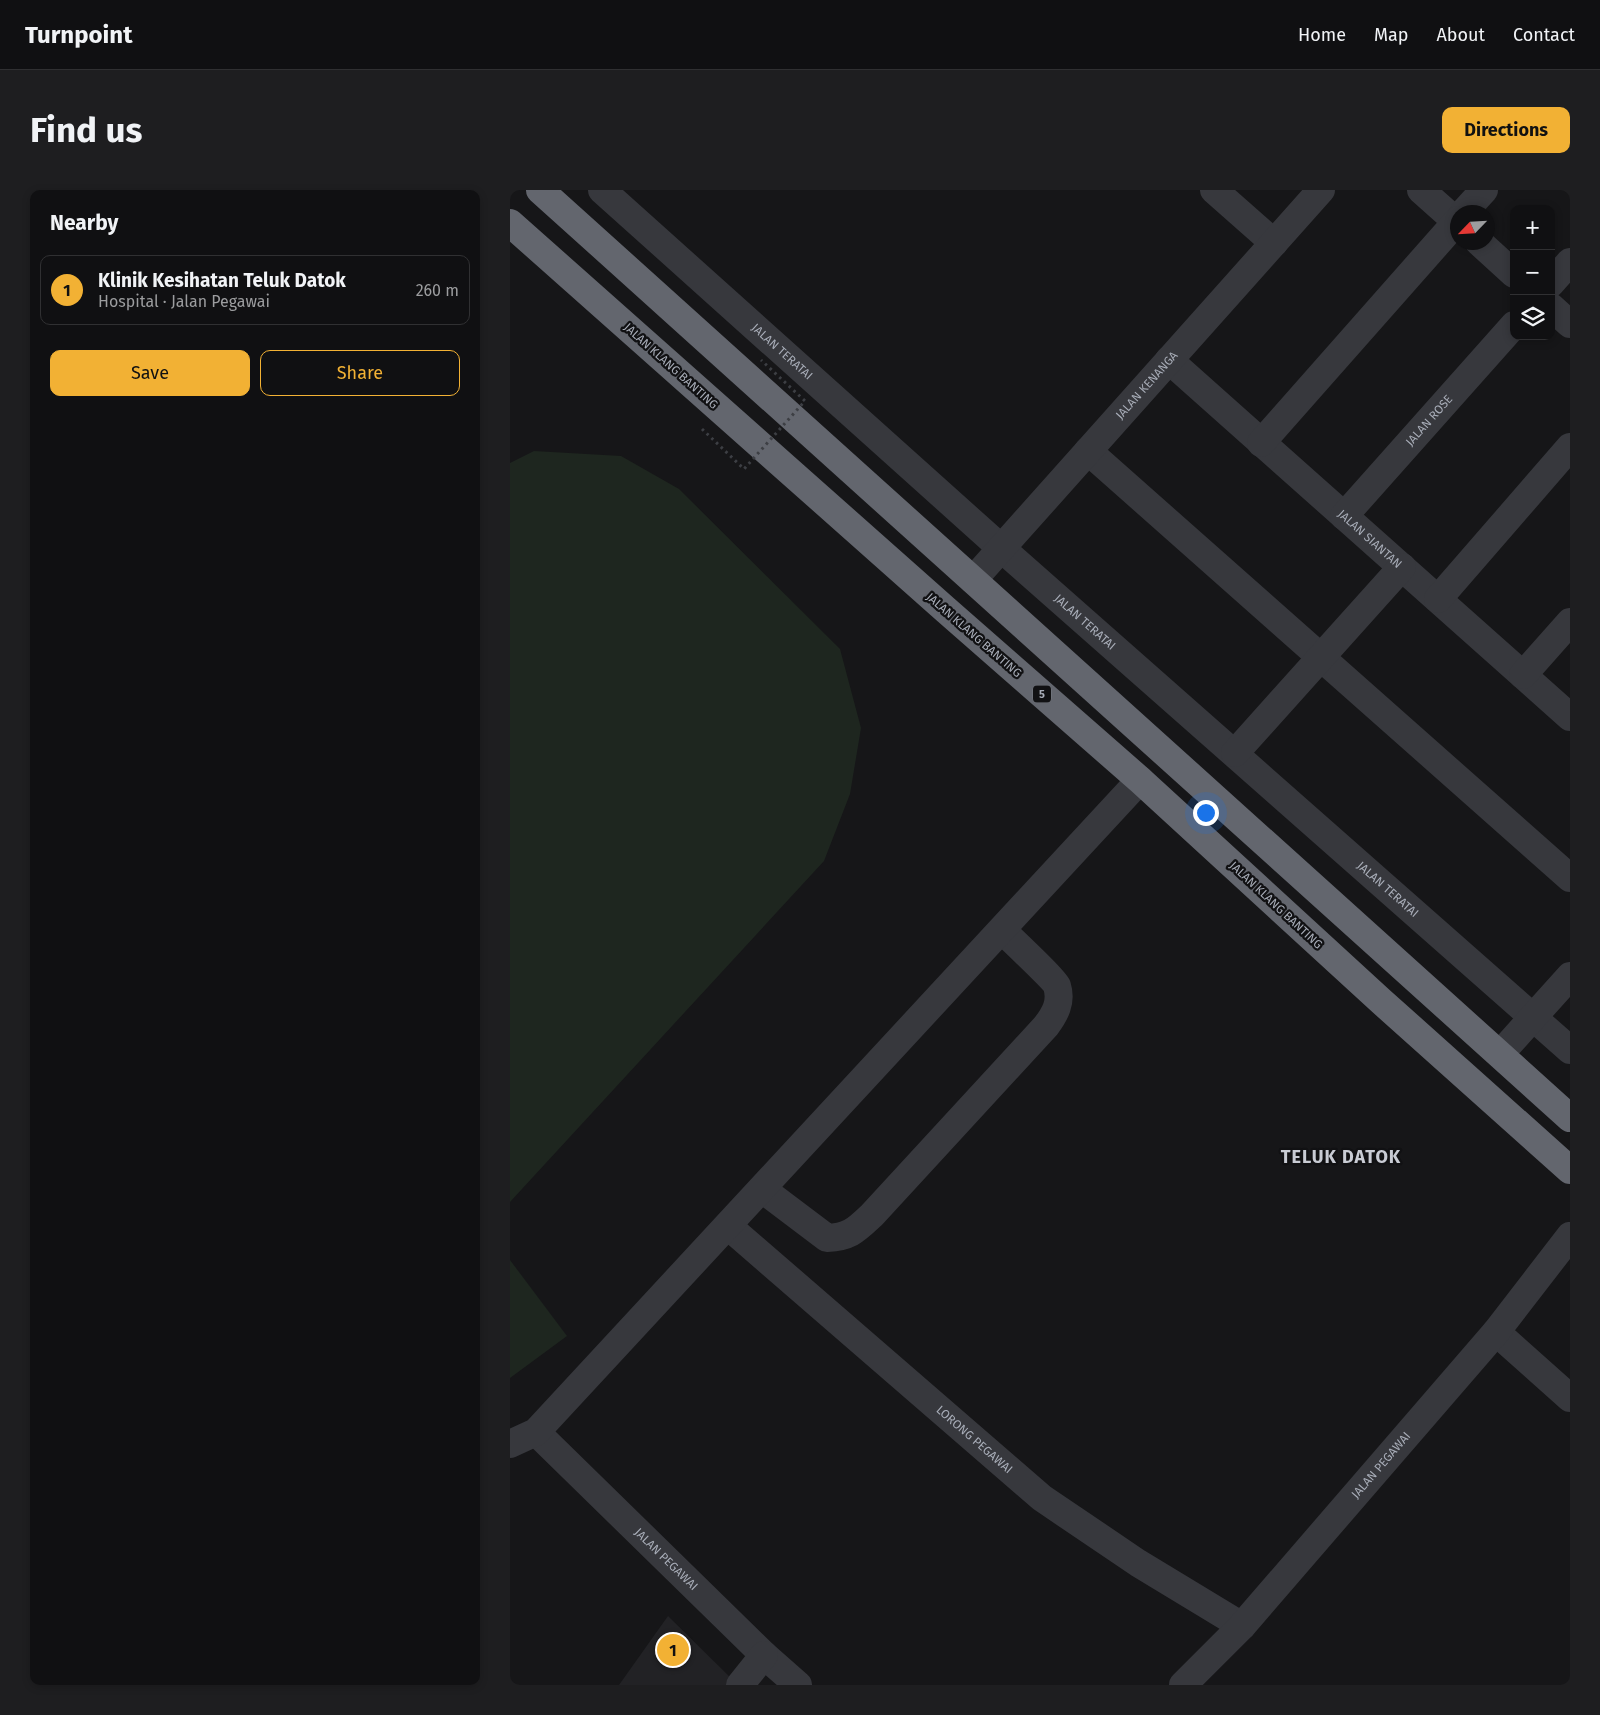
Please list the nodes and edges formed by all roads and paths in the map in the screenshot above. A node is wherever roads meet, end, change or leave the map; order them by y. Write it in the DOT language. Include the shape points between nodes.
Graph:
graph roads {
  1 [pos="540,190"];
  2 [pos="602,190"];
  3 [pos="1214,190"];
  4 [pos="1321,190"];
  5 [pos="1421,190"];
  6 [pos="1484,190"];
  7 [pos="1471,205"];
  8 [pos="1450,212"];
  9 [pos="510,223"];
  10 [pos="1450,229"];
  11 [pos="1274,243"];
  12 [pos="1488,250"];
  13 [pos="1570,262"];
  14 [pos="1510,270"];
  15 [pos="1555,279"];
  16 [pos="1555,311"];
  17 [pos="1570,324"];
  18 [pos="1510,330"];
  19 [pos="761,360"];
  20 [pos="1169,360"];
  21 [pos="702,430"];
  22 [pos="1261,442"];
  23 [pos="1570,447"];
  24 [pos="1088,451"];
  25 [pos="1344,516"];
  26 [pos="1001,548"];
  27 [pos="1402,567"];
  28 [pos="973,580"];
  29 [pos="1438,599"];
  30 [pos="1570,622"];
  31 [pos="1321,657"];
  32 [pos="1523,675"];
  33 [pos="1570,717"];
  34 [pos="1234,753"];
  35 [pos="1140,780"];
  36 [pos="1570,878"];
  37 [pos="1002,930"];
  38 [pos="1570,976"];
  39 [pos="1533,1017"];
  40 [pos="1570,1050"];
  41 [pos="1500,1054"];
  42 [pos="1570,1118"];
  43 [pos="1570,1170"];
  44 [pos="762,1189"];
  45 [pos="728,1226"];
  46 [pos="1570,1236"];
  47 [pos="1496,1332"];
  48 [pos="1570,1398"];
  49 [pos="536,1432"];
  50 [pos="510,1444"];
  51 [pos="1242,1626"];
  52 [pos="764,1655"];
  53 [pos="740,1685"];
  54 [pos="798,1685"];
  55 [pos="1183,1685"];
  1 -- 28 [label="highway"];
  2 -- 26 [label="street, JALAN TERATAI"];
  3 -- 11 [label="street"];
  4 -- 11 [label="street, JALAN KENANGA"];
  5 -- 8 [label="street"];
  6 -- 7 [label="street"];
  9 -- 35 [label="highway, JALAN KLANG BANTING / 5"];
  10 -- 22 [label="street"];
  11 -- 20 [label="street, JALAN KENANGA"];
  12 -- 14 [label="street"];
  13 -- 15 [label="street"];
  16 -- 17 [label="street"];
  18 -- 25 [label="street, JALAN ROSE"];
  19 -- 21 [label="path, bridge" via="805,401 744,469"];
  20 -- 22 [label="street, JALAN SIANTAN"];
  20 -- 24 [label="street, JALAN KENANGA"];
  22 -- 25 [label="street, JALAN SIANTAN"];
  23 -- 29 [label="street"];
  24 -- 26 [label="street, JALAN KENANGA"];
  24 -- 31 [label="street"];
  25 -- 27 [label="street, JALAN SIANTAN"];
  26 -- 28 [label="street, JALAN KENANGA"];
  26 -- 34 [label="street, JALAN TERATAI"];
  27 -- 29 [label="street, JALAN SIANTAN"];
  27 -- 31 [label="street"];
  28 -- 41 [label="highway"];
  29 -- 32 [label="street, JALAN SIANTAN"];
  30 -- 32 [label="street"];
  31 -- 34 [label="street"];
  31 -- 36 [label="street"];
  32 -- 33 [label="street, JALAN SIANTAN"];
  34 -- 39 [label="street, JALAN TERATAI"];
  35 -- 37 [label="street"];
  35 -- 43 [label="highway, JALAN KLANG BANTING / 5"];
  37 -- 44 [label="street"];
  37 -- 44 [label="street" via="1057,984 1059,1000 1056,1014 872,1215 854,1232 827,1238"];
  38 -- 39 [label="street"];
  39 -- 40 [label="street, JALAN TERATAI"];
  39 -- 41 [label="street"];
  41 -- 42 [label="highway"];
  44 -- 45 [label="street"];
  45 -- 49 [label="street"];
  45 -- 51 [label="street, LORONG PEGAWAI" via="1042,1498 1138,1563"];
  46 -- 47 [label="street, JALAN PEGAWAI"];
  47 -- 48 [label="street"];
  47 -- 51 [label="street, JALAN PEGAWAI"];
  49 -- 50 [label="street"];
  49 -- 52 [label="street, JALAN PEGAWAI"];
  51 -- 55 [label="street, JALAN PEGAWAI"];
  52 -- 53 [label="street"];
  52 -- 54 [label="street, JALAN PEGAWAI"];
}
